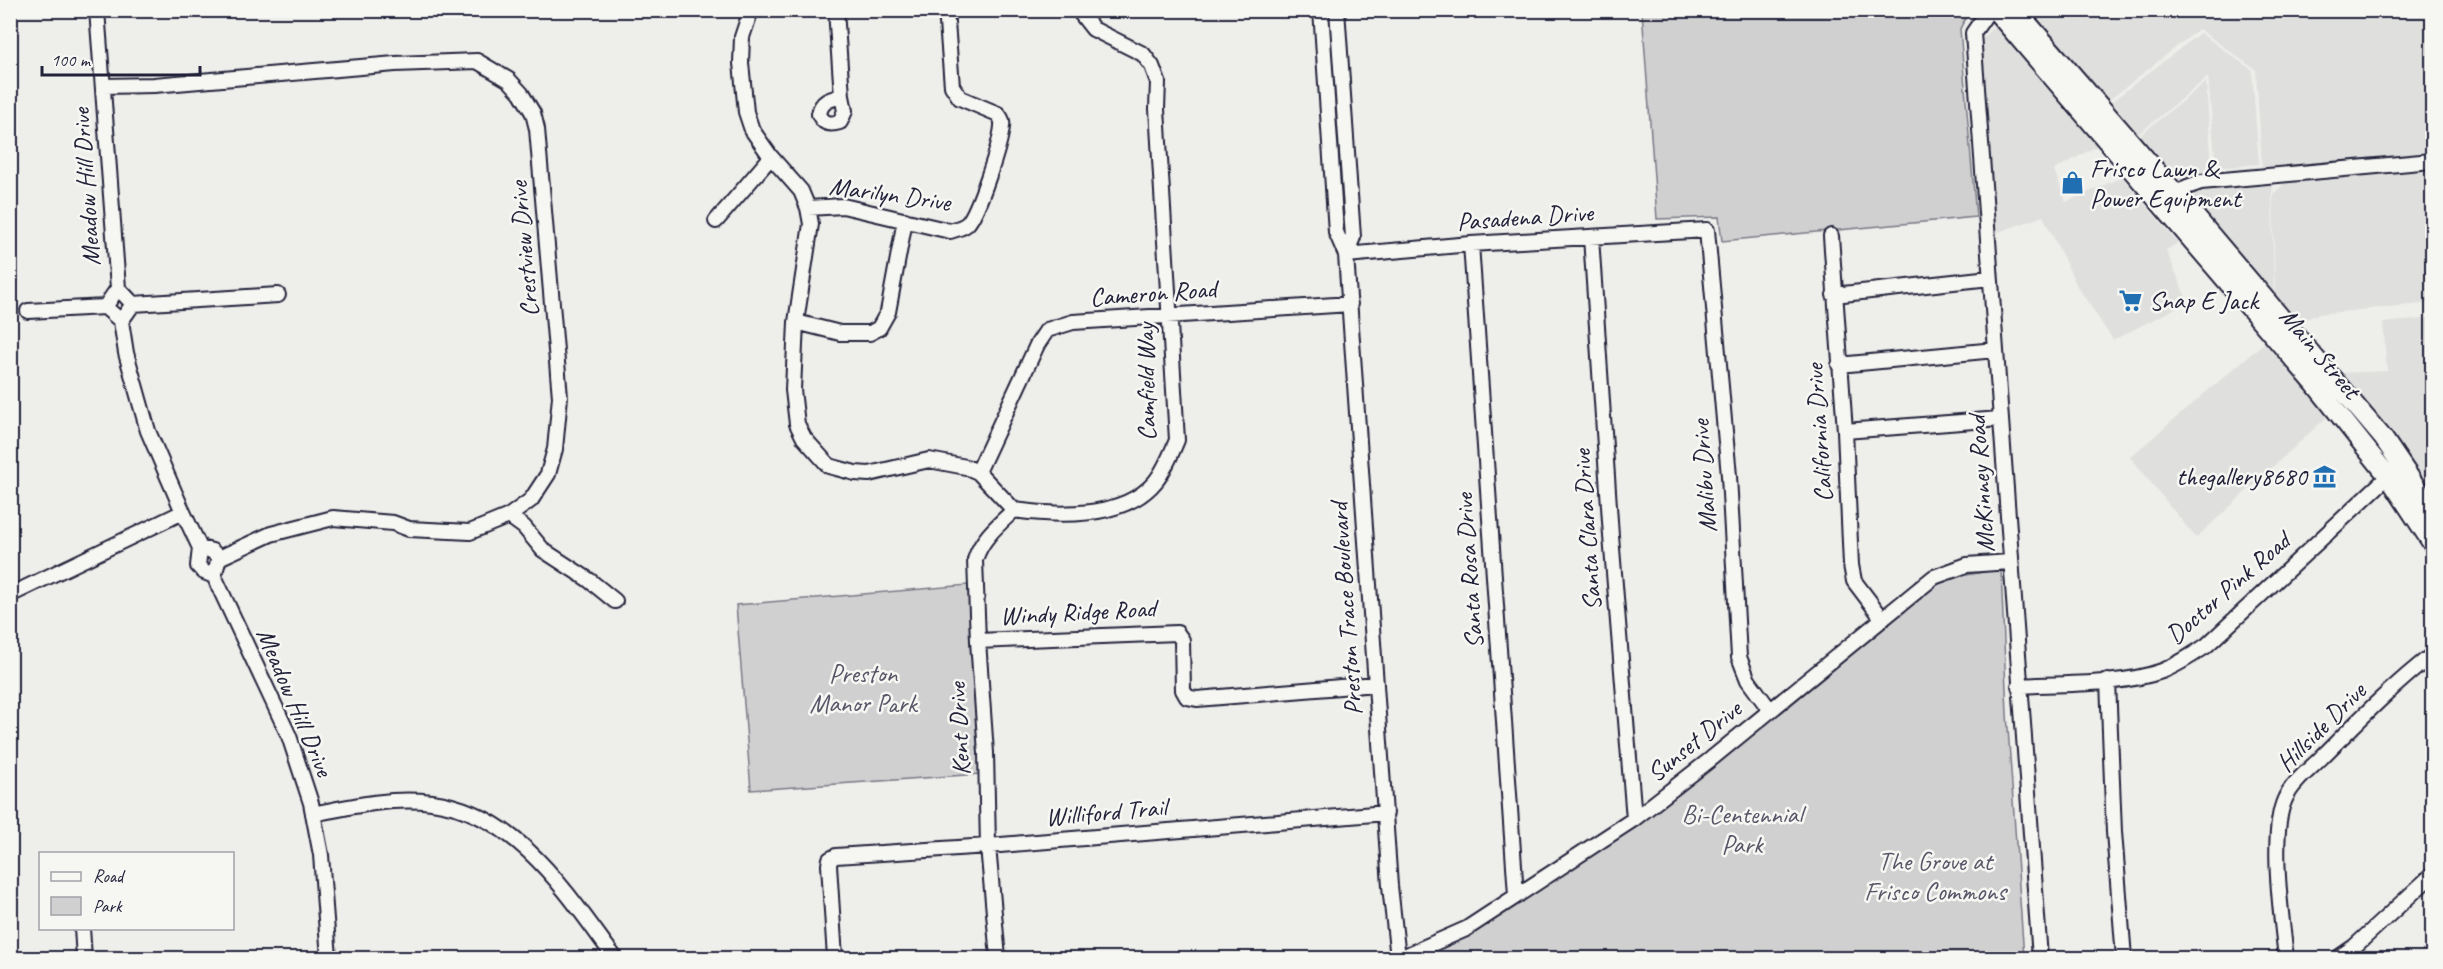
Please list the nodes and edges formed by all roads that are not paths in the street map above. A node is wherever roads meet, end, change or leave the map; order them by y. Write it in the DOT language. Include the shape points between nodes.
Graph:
graph roads {
  1 [pos="97,10"];
  2 [pos="751,10"];
  3 [pos="836,10"];
  4 [pos="946,10"];
  5 [pos="1078,10"];
  6 [pos="1321,10"];
  7 [pos="1337,10"];
  8 [pos="1989,10"];
  9 [pos="1995,10"];
  10 [pos="2016,10"];
  11 [pos="1338,25"];
  12 [pos="1323,26"];
  13 [pos="103,86"];
  14 [pos="842,96"];
  15 [pos="771,157"];
  16 [pos="2433,161"];
  17 [pos="2176,194"];
  18 [pos="2161,205"];
  19 [pos="808,208"];
  20 [pos="905,220"];
  21 [pos="716,221"];
  22 [pos="1707,230"];
  23 [pos="1831,236"];
  24 [pos="1591,237"];
  25 [pos="1470,244"];
  26 [pos="1347,255"];
  27 [pos="1990,278"];
  28 [pos="118,288"];
  29 [pos="278,295"];
  30 [pos="1834,295"];
  31 [pos="133,304"];
  32 [pos="1350,304"];
  33 [pos="105,307"];
  34 [pos="28,311"];
  35 [pos="1169,316"];
  36 [pos="121,321"];
  37 [pos="796,322"];
  38 [pos="1995,350"];
  39 [pos="1839,364"];
  40 [pos="2000,419"];
  41 [pos="1845,431"];
  42 [pos="2395,470"];
  43 [pos="978,472"];
  44 [pos="1014,510"];
  45 [pos="2433,510"];
  46 [pos="183,512"];
  47 [pos="509,516"];
  48 [pos="2433,543"];
  49 [pos="200,548"];
  50 [pos="219,558"];
  51 [pos="2010,562"];
  52 [pos="214,576"];
  53 [pos="10,595"];
  54 [pos="615,601"];
  55 [pos="1882,618"];
  56 [pos="978,641"];
  57 [pos="2433,655"];
  58 [pos="2108,681"];
  59 [pos="1376,684"];
  60 [pos="2019,686"];
  61 [pos="1770,710"];
  62 [pos="1386,813"];
  63 [pos="314,814"];
  64 [pos="1634,819"];
  65 [pos="988,846"];
  66 [pos="2433,875"];
  67 [pos="1516,895"];
  68 [pos="82,930"];
  69 [pos="84,958"];
  70 [pos="329,958"];
  71 [pos="615,958"];
  72 [pos="835,958"];
  73 [pos="998,958"];
  74 [pos="1399,958"];
  75 [pos="2040,958"];
  76 [pos="2124,958"];
  77 [pos="2286,958"];
  78 [pos="2338,958"];
  1 -- 13 [label="street, Meadow Hill Drive"];
  2 -- 15 [label="street" via="742,37 746,112 752,130"];
  3 -- 14 [label="street"];
  4 -- 20 [label="street, Marilyn Drive" via="952,86 960,98 998,114 1002,119 1001,133 983,190 966,224 950,231"];
  5 -- 35 [label="street, Camfield Way" via="1093,29 1143,54 1158,82"];
  6 -- 12 [label="street, Preston Trace Boulevard"];
  7 -- 11 [label="street, Preston Trace Boulevard"];
  8 -- 27 [label="street, McKinney Road" via="1973,33"];
  9 -- 18 [label="main road, Main Street"];
  10 -- 17 [label="main road, Main Street"];
  11 -- 12 [label="street"];
  11 -- 26 [label="street, Preston Trace Boulevard" via="1353,237"];
  12 -- 26 [label="street, Preston Trace Boulevard" via="1336,232"];
  13 -- 28 [label="street, Meadow Hill Drive"];
  13 -- 47 [label="street, Crestview Drive" via="154,86 450,60 477,61 509,80 533,113 538,133 560,397 555,449 548,474 531,500"];
  15 -- 19 [label="street" via="801,191"];
  15 -- 21 [label="street"];
  16 -- 17 [label="street" via="2201,182"];
  17 -- 18 [label="street"];
  17 -- 42 [label="main road, Main Street" via="2377,431"];
  18 -- 42 [label="main road, Main Street" via="2314,383"];
  19 -- 20 [label="street, Marilyn Drive" via="843,206"];
  19 -- 37 [label="street" via="811,236"];
  20 -- 37 [label="street" via="888,312 879,328 870,333 840,333"];
  22 -- 24 [label="street, Pasadena Drive"];
  22 -- 61 [label="street, Malibu Drive" via="1729,476 1739,657"];
  23 -- 30 [label="street, California Drive"];
  24 -- 25 [label="street, Pasadena Drive"];
  24 -- 64 [label="street, Santa Clara Drive"];
  25 -- 26 [label="street, Pasadena Drive"];
  25 -- 67 [label="street, Santa Rosa Drive"];
  26 -- 32 [label="street, Preston Trace Boulevard"];
  27 -- 30 [label="street"];
  27 -- 38 [label="street, McKinney Road"];
  28 -- 31 [label="street, Meadow Hill Drive"];
  28 -- 33 [label="street, Meadow Hill Drive"];
  29 -- 31 [label="street"];
  30 -- 39 [label="street, California Drive"];
  31 -- 36 [label="street"];
  32 -- 35 [label="street, Cameron Road"];
  32 -- 59 [label="street, Preston Trace Boulevard"];
  33 -- 34 [label="street"];
  33 -- 36 [label="street"];
  35 -- 43 [label="street, Cameron Road" via="1073,322 1047,330 1032,354"];
  35 -- 44 [label="street, Camfield Way" via="1177,440 1155,482 1137,498 1107,509 1063,515"];
  36 -- 46 [label="street, Meadow Hill Drive" via="148,431"];
  37 -- 43 [label="street" via="794,412 804,438 821,460 855,473 869,474 929,460"];
  38 -- 39 [label="street"];
  38 -- 40 [label="street, McKinney Road"];
  39 -- 41 [label="street, California Drive"];
  40 -- 41 [label="street"];
  40 -- 51 [label="street, McKinney Road"];
  41 -- 55 [label="street, California Drive" via="1854,581"];
  42 -- 45 [label="main road, Main Street"];
  42 -- 48 [label="main road, Main Street"];
  42 -- 58 [label="street, Doctor Pink Road" via="2206,645 2160,671"];
  43 -- 44 [label="street"];
  44 -- 56 [label="street, Kent Drive" via="985,539 975,560"];
  46 -- 49 [label="street, Meadow Hill Drive"];
  46 -- 53 [label="street"];
  47 -- 50 [label="street, Crestview Drive" via="470,532 409,529 393,523 333,518 271,534"];
  47 -- 54 [label="street" via="543,550"];
  49 -- 50 [label="street"];
  49 -- 52 [label="street, Meadow Hill Drive" via="198,566"];
  50 -- 52 [label="street"];
  51 -- 55 [label="street, Sunset Drive" via="1967,565 1944,573"];
  51 -- 60 [label="street, McKinney Road"];
  52 -- 63 [label="street, Meadow Hill Drive" via="289,736"];
  55 -- 61 [label="street, Sunset Drive"];
  56 -- 59 [label="street, Windy Ridge Road" via="1177,633 1182,640 1183,690 1187,697 1197,699"];
  56 -- 65 [label="street, Kent Drive"];
  57 -- 77 [label="street, Hillside Drive" via="2367,712 2284,799 2278,858"];
  58 -- 60 [label="street, Doctor Pink Road"];
  58 -- 76 [label="street"];
  59 -- 62 [label="street, Preston Trace Boulevard"];
  60 -- 75 [label="street, McKinney Road"];
  61 -- 64 [label="street, Sunset Drive"];
  62 -- 65 [label="street, Williford Trail"];
  62 -- 74 [label="street, Preston Trace Boulevard"];
  63 -- 70 [label="street, Meadow Hill Drive"];
  63 -- 71 [label="street" via="358,805 432,802 477,817 519,842 539,860"];
  64 -- 67 [label="street, Sunset Drive"];
  65 -- 72 [label="street, Williford Trail" via="830,859"];
  65 -- 73 [label="street, Kent Drive"];
  66 -- 78 [label="street"];
  67 -- 74 [label="street, Sunset Drive" via="1466,929"];
  68 -- 69 [label="street"];
}
